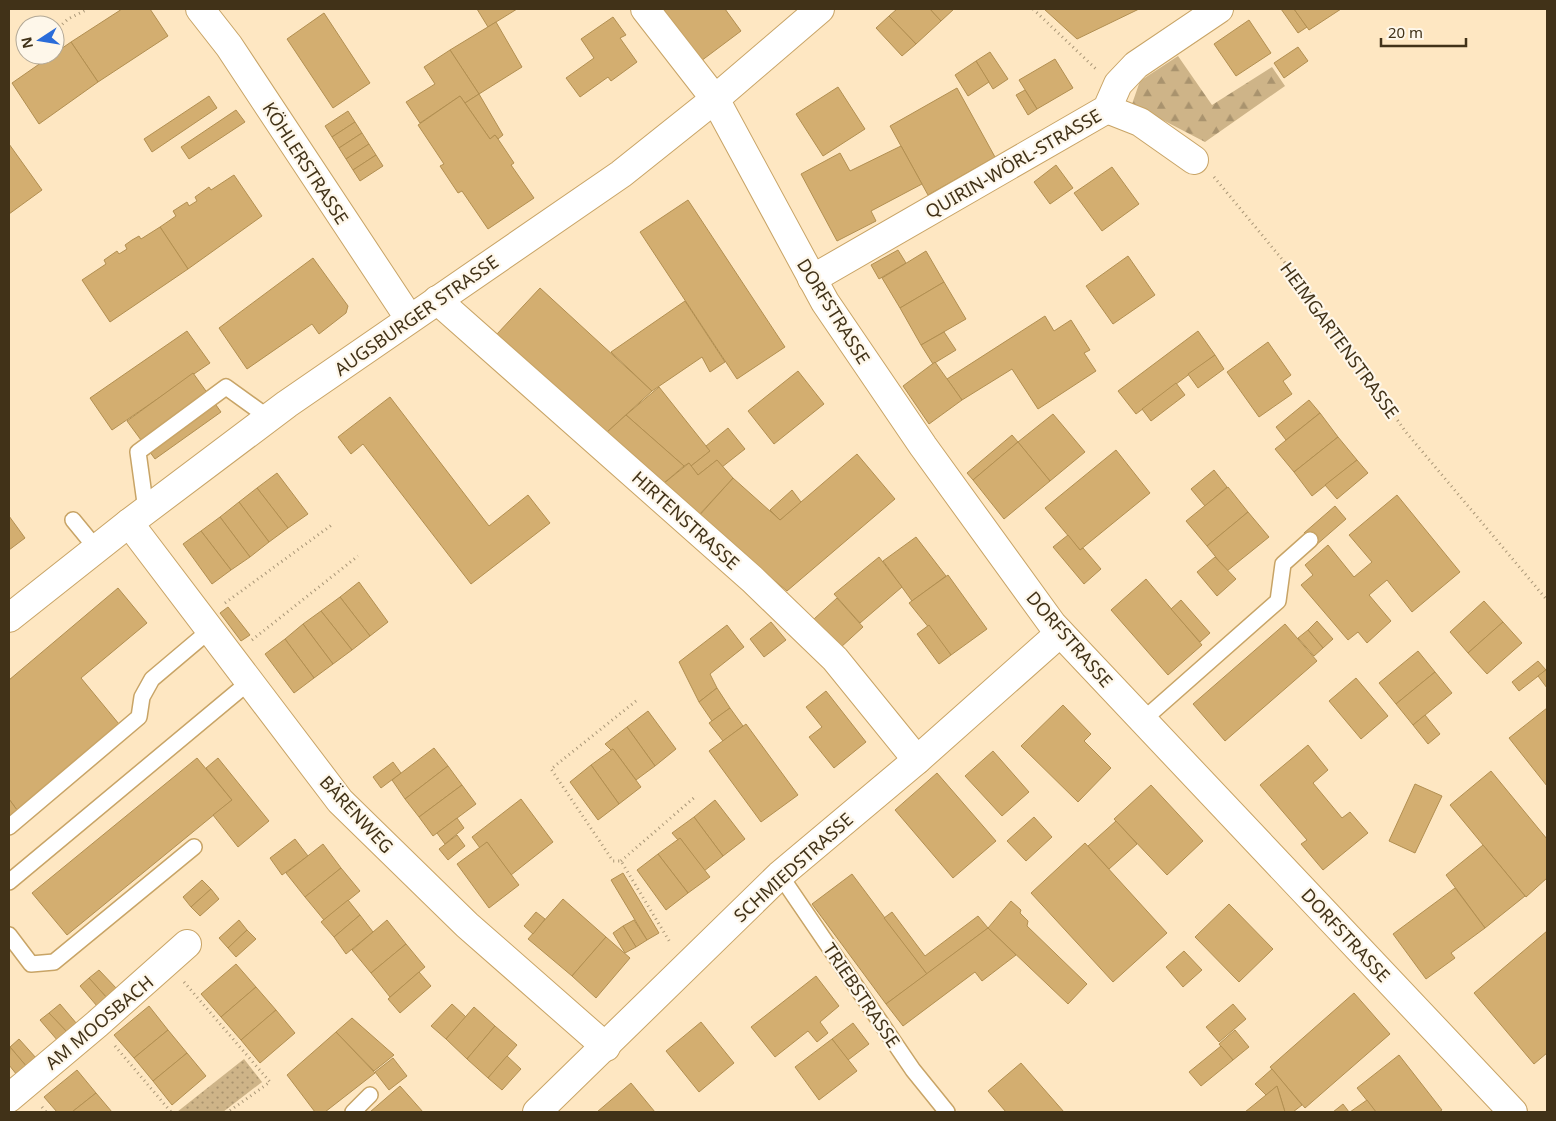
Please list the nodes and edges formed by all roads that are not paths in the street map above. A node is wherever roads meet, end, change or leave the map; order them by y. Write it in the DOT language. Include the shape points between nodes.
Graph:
graph roads {
  1 [pos="200,9"];
  2 [pos="645,9"];
  3 [pos="820,9"];
  4 [pos="1219,9"];
  5 [pos="714,99"];
  6 [pos="1108,109"];
  7 [pos="1194,160"];
  8 [pos="812,279"];
  9 [pos="437,300"];
  10 [pos="409,318"];
  11 [pos="269,418"];
  12 [pos="138,516"];
  13 [pos="73,520"];
  14 [pos="1310,540"];
  15 [pos="96,548"];
  16 [pos="9,618"];
  17 [pos="206,625"];
  18 [pos="1060,633"];
  19 [pos="249,682"];
  20 [pos="1142,720"];
  21 [pos="917,760"];
  22 [pos="9,827"];
  23 [pos="194,847"];
  24 [pos="780,875"];
  25 [pos="9,882"];
  26 [pos="9,935"];
  27 [pos="187,944"];
  28 [pos="606,1047"];
  29 [pos="370,1095"];
  30 [pos="9,1098"];
  31 [pos="353,1112"];
  32 [pos="537,1112"];
  33 [pos="947,1112"];
  34 [pos="1513,1112"];
  1 -- 10 [label="street, KÖHLERSTRASSE" via="229,46"];
  2 -- 5 [label="street, DORFSTRASSE"];
  3 -- 5 [label="street, AUGSBURGER STRASSE"];
  4 -- 6 [label="street, QUIRIN-WÖRL-STRASSE" via="1136,65 1118,84"];
  5 -- 8 [label="street, DORFSTRASSE"];
  5 -- 9 [label="street, AUGSBURGER STRASSE" via="621,174"];
  6 -- 7 [label="street" via="1140,122"];
  6 -- 8 [label="street, QUIRIN-WÖRL-STRASSE"];
  8 -- 18 [label="street, DORFSTRASSE" via="923,446"];
  9 -- 10 [label="street, AUGSBURGER STRASSE"];
  9 -- 21 [label="street, HIRTENSTRASSE" via="752,579 835,659"];
  10 -- 11 [label="street, AUGSBURGER STRASSE"];
  11 -- 12 [label="street, AUGSBURGER STRASSE"];
  11 -- 12 [label="lane" via="226,387 138,452"];
  12 -- 15 [label="street, AUGSBURGER STRASSE"];
  12 -- 17 [label="street, BÄRENWEG"];
  13 -- 15 [label="lane"];
  14 -- 20 [label="lane" via="1284,564 1278,601"];
  15 -- 16 [label="street, AUGSBURGER STRASSE"];
  17 -- 19 [label="street, BÄRENWEG"];
  17 -- 22 [label="lane" via="152,679 142,697 140,716"];
  18 -- 20 [label="street, DORFSTRASSE"];
  18 -- 21 [label="street, SCHMIEDSTRASSE"];
  19 -- 25 [label="lane"];
  19 -- 28 [label="street, BÄRENWEG" via="340,801 467,925"];
  20 -- 34 [label="street, DORFSTRASSE"];
  21 -- 24 [label="street, SCHMIEDSTRASSE"];
  23 -- 26 [label="lane" via="54,962 31,964"];
  24 -- 28 [label="street, SCHMIEDSTRASSE"];
  24 -- 33 [label="lane, TRIEBSTRASSE" via="913,1070"];
  27 -- 30 [label="street, AM MOOSBACH"];
  28 -- 32 [label="street, SCHMIEDSTRASSE"];
  29 -- 31 [label="lane"];
}
